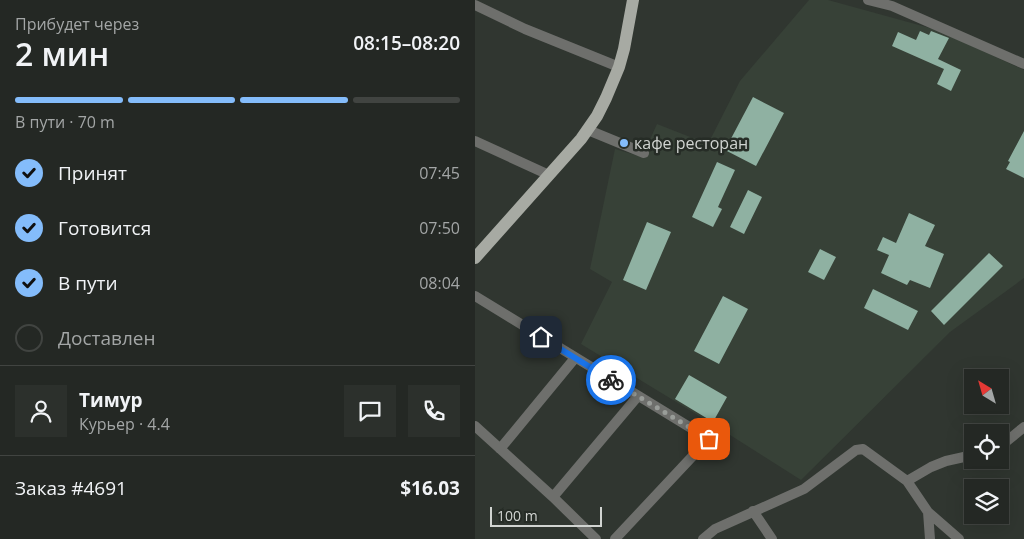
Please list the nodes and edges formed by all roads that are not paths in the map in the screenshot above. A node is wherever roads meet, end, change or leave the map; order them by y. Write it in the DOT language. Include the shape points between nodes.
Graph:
graph roads {
  1 [pos="633,0"];
  2 [pos="868,0"];
  3 [pos="475,5"];
  4 [pos="1024,64"];
  5 [pos="619,67"];
  6 [pos="588,130"];
  7 [pos="475,141"];
  8 [pos="644,153"];
  9 [pos="549,175"];
  10 [pos="475,258"];
  11 [pos="475,296"];
  12 [pos="575,358"];
  13 [pos="638,396"];
  14 [pos="475,426"];
  15 [pos="1024,427"];
  16 [pos="719,428"];
  17 [pos="709,439"];
  18 [pos="1009,439"];
  19 [pos="500,449"];
  20 [pos="964,457"];
  21 [pos="907,480"];
  22 [pos="553,497"];
  23 [pos="753,511"];
  24 [pos="928,512"];
  25 [pos="597,539"];
  26 [pos="615,539"];
  27 [pos="703,539"];
  28 [pos="772,539"];
  29 [pos="930,539"];
  30 [pos="959,539"];
  1 -- 5 [label="main road"];
  2 -- 4 [label="street" via="892,6"];
  3 -- 5 [label="street"];
  5 -- 6 [label="main road"];
  6 -- 8 [label="street"];
  6 -- 9 [label="main road"];
  7 -- 9 [label="street"];
  9 -- 10 [label="main road"];
  11 -- 12 [label="street"];
  12 -- 13 [label="street"];
  12 -- 19 [label="street"];
  13 -- 17 [label="street"];
  13 -- 22 [label="street"];
  14 -- 19 [label="street"];
  15 -- 18 [label="street"];
  16 -- 17 [label="street"];
  17 -- 26 [label="street"];
  19 -- 22 [label="street"];
  20 -- 21 [label="street" via="931,467"];
  21 -- 23 [label="street" via="863,449 855,450 804,489"];
  21 -- 24 [label="street"];
  22 -- 25 [label="street"];
  23 -- 27 [label="street" via="715,529"];
  23 -- 28 [label="street"];
  24 -- 29 [label="street"];
  24 -- 30 [label="street"];
}
